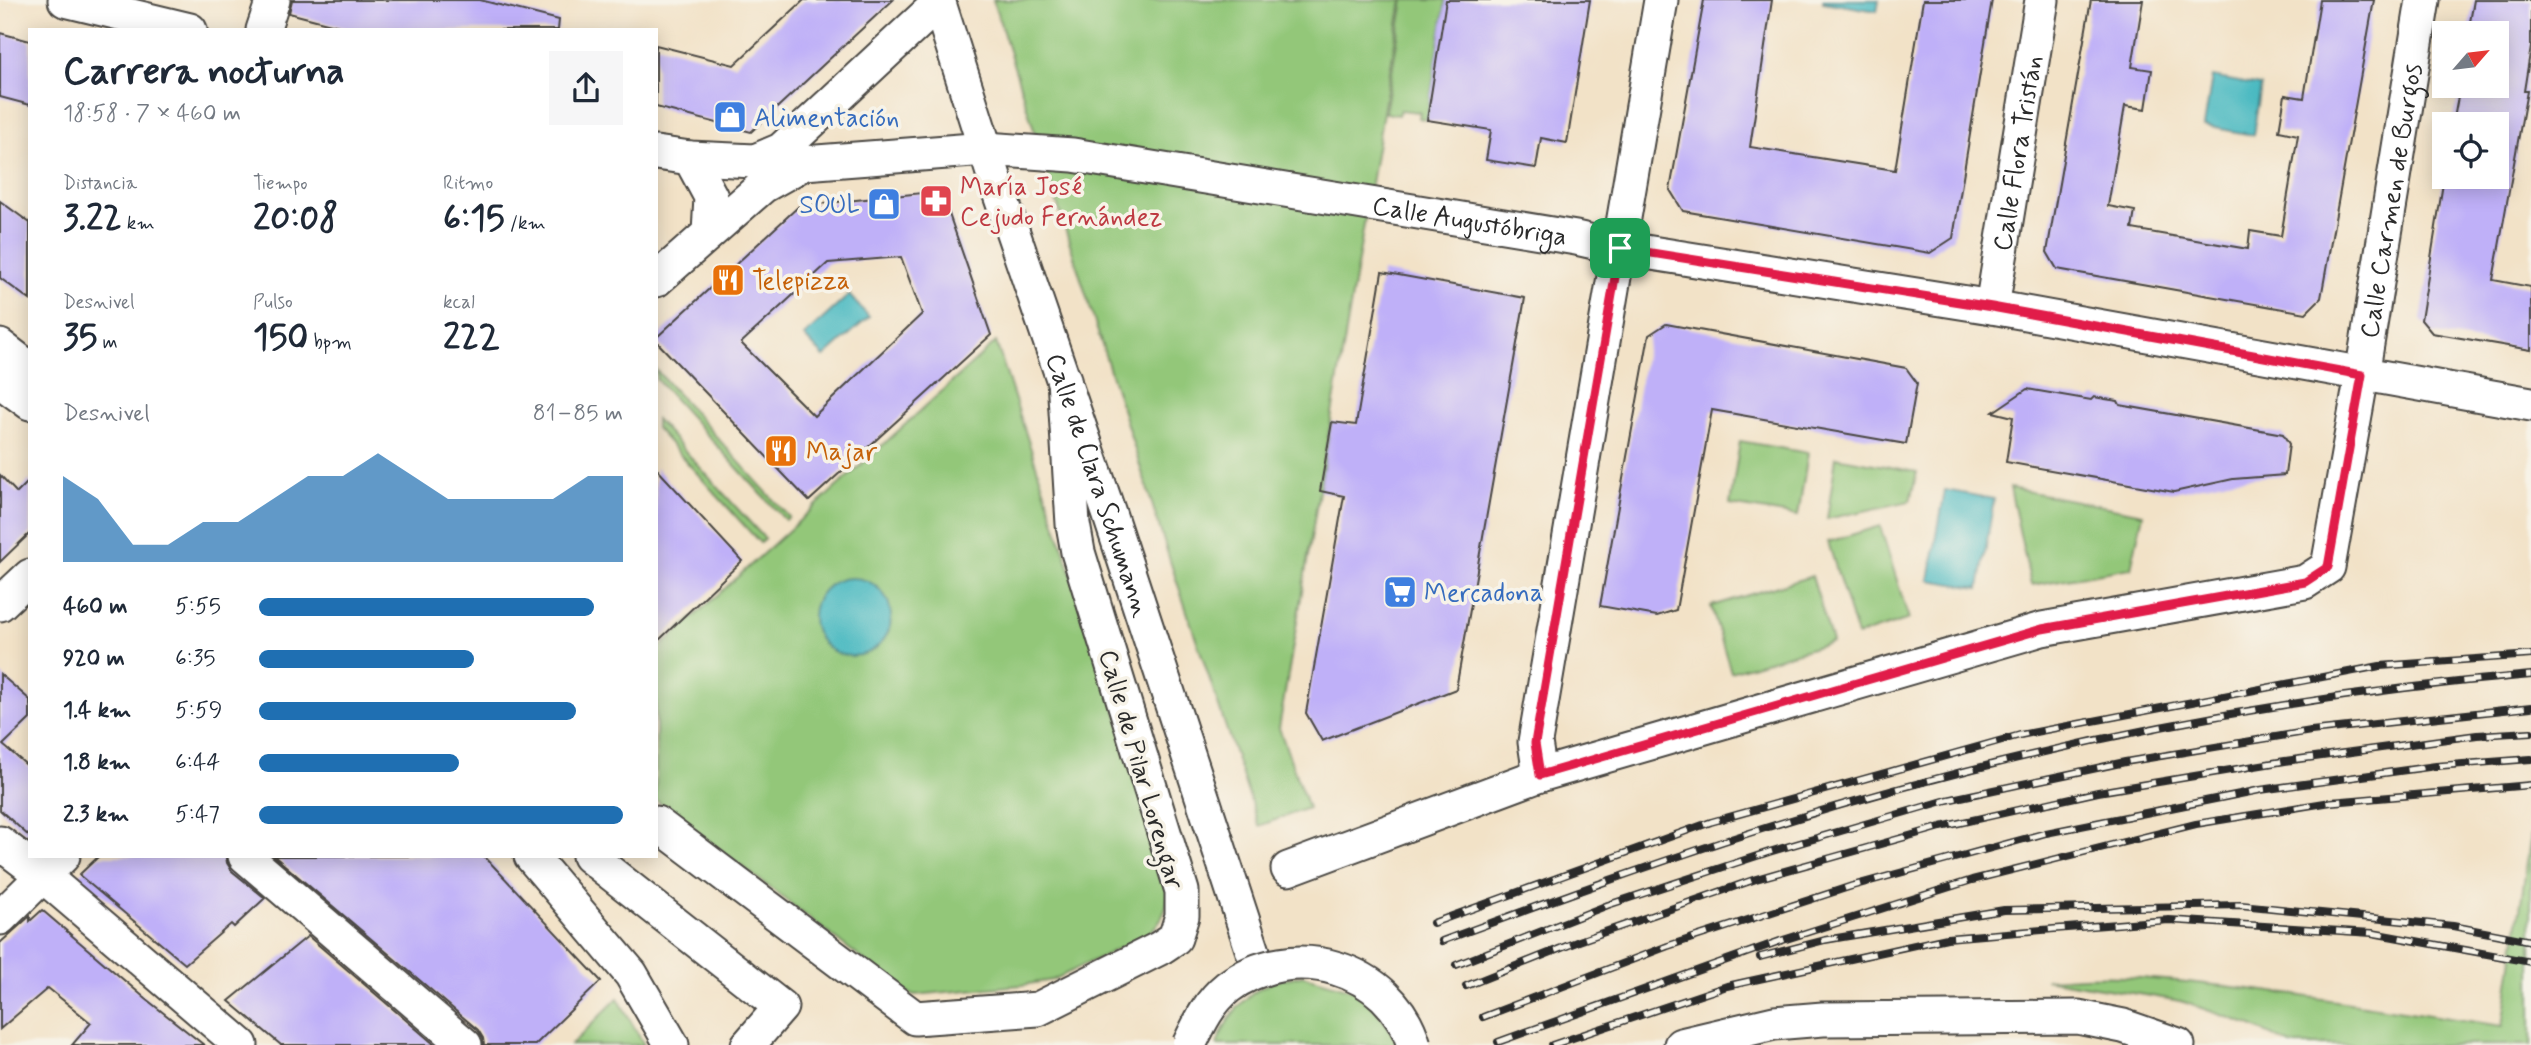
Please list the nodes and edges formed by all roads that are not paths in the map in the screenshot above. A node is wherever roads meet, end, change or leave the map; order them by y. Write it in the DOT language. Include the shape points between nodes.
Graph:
graph roads {
  1 [pos="65,0"];
  2 [pos="273,0"];
  3 [pos="1661,0"];
  4 [pos="2042,0"];
  5 [pos="2423,0"];
  6 [pos="939,1"];
  7 [pos="182,28"];
  8 [pos="264,28"];
  9 [pos="986,149"];
  10 [pos="658,153"];
  11 [pos="690,158"];
  12 [pos="780,158"];
  13 [pos="709,233"];
  14 [pos="1620,248"];
  15 [pos="658,278"];
  16 [pos="1992,307"];
  17 [pos="0,346"];
  18 [pos="28,367"];
  19 [pos="2362,375"];
  20 [pos="1064,379"];
  21 [pos="0,381"];
  22 [pos="28,402"];
  23 [pos="2531,404"];
  24 [pos="28,578"];
  25 [pos="0,604"];
  26 [pos="1540,775"];
  27 [pos="658,825"];
  28 [pos="0,843"];
  29 [pos="28,855"];
  30 [pos="35,858"];
  31 [pos="247,858"];
  32 [pos="533,858"];
  33 [pos="592,858"];
  34 [pos="52,865"];
  35 [pos="1288,869"];
  36 [pos="0,919"];
  37 [pos="1259,970"];
  38 [pos="241,1045"];
  39 [pos="465,1045"];
  40 [pos="672,1045"];
  41 [pos="748,1045"];
  42 [pos="1189,1045"];
  43 [pos="1414,1045"];
  44 [pos="1681,1045"];
  45 [pos="2178,1045"];
  1 -- 7 [label="street"];
  2 -- 8 [label="street"];
  3 -- 14 [label="street"];
  4 -- 16 [label="street, Calle Flora Tristán"];
  5 -- 19 [label="street, Calle Carmen de Burgos"];
  6 -- 9 [label="street, Calle de Clara Schumann"];
  6 -- 12 [label="street"];
  9 -- 12 [label="street, Calle Augustóbriga"];
  9 -- 14 [label="street, Calle Augustóbriga" via="1073,155"];
  9 -- 20 [label="street, Calle de Clara Schumann"];
  10 -- 11 [label="street, Calle Augustóbriga"];
  11 -- 12 [label="street, Calle Augustóbriga"];
  11 -- 13 [label="street" via="710,197"];
  12 -- 13 [label="street" via="763,186"];
  13 -- 15 [label="street"];
  14 -- 16 [label="street, Calle Augustóbriga"];
  14 -- 26 [label="street" via="1535,743"];
  16 -- 19 [label="street, Calle Augustóbriga"];
  17 -- 18 [label="street"];
  19 -- 23 [label="street, Calle Augustóbriga"];
  19 -- 26 [label="street, Calle Carmen de Burgos" via="2328,567 2305,582 2042,629"];
  20 -- 27 [label="street, Calle de Pilar Lorengar" via="1078,552 1182,891 1182,916 1175,938 1038,1009 915,1018"];
  20 -- 37 [label="street, Calle de Clara Schumann"];
  21 -- 22 [label="street"];
  24 -- 25 [label="street"];
  26 -- 35 [label="street"];
  28 -- 29 [label="street"];
  30 -- 34 [label="street"];
  31 -- 39 [label="street"];
  32 -- 40 [label="street" via="631,974"];
  33 -- 41 [label="street" via="781,1007"];
  34 -- 36 [label="street"];
  34 -- 38 [label="street"];
  37 -- 42 [label="street, bridge" via="1228,988 1203,1015"];
  37 -- 43 [label="street, bridge" via="1311,962 1361,978 1400,1014"];
  44 -- 45 [label="street" via="1774,1023 2078,1017"];
}
